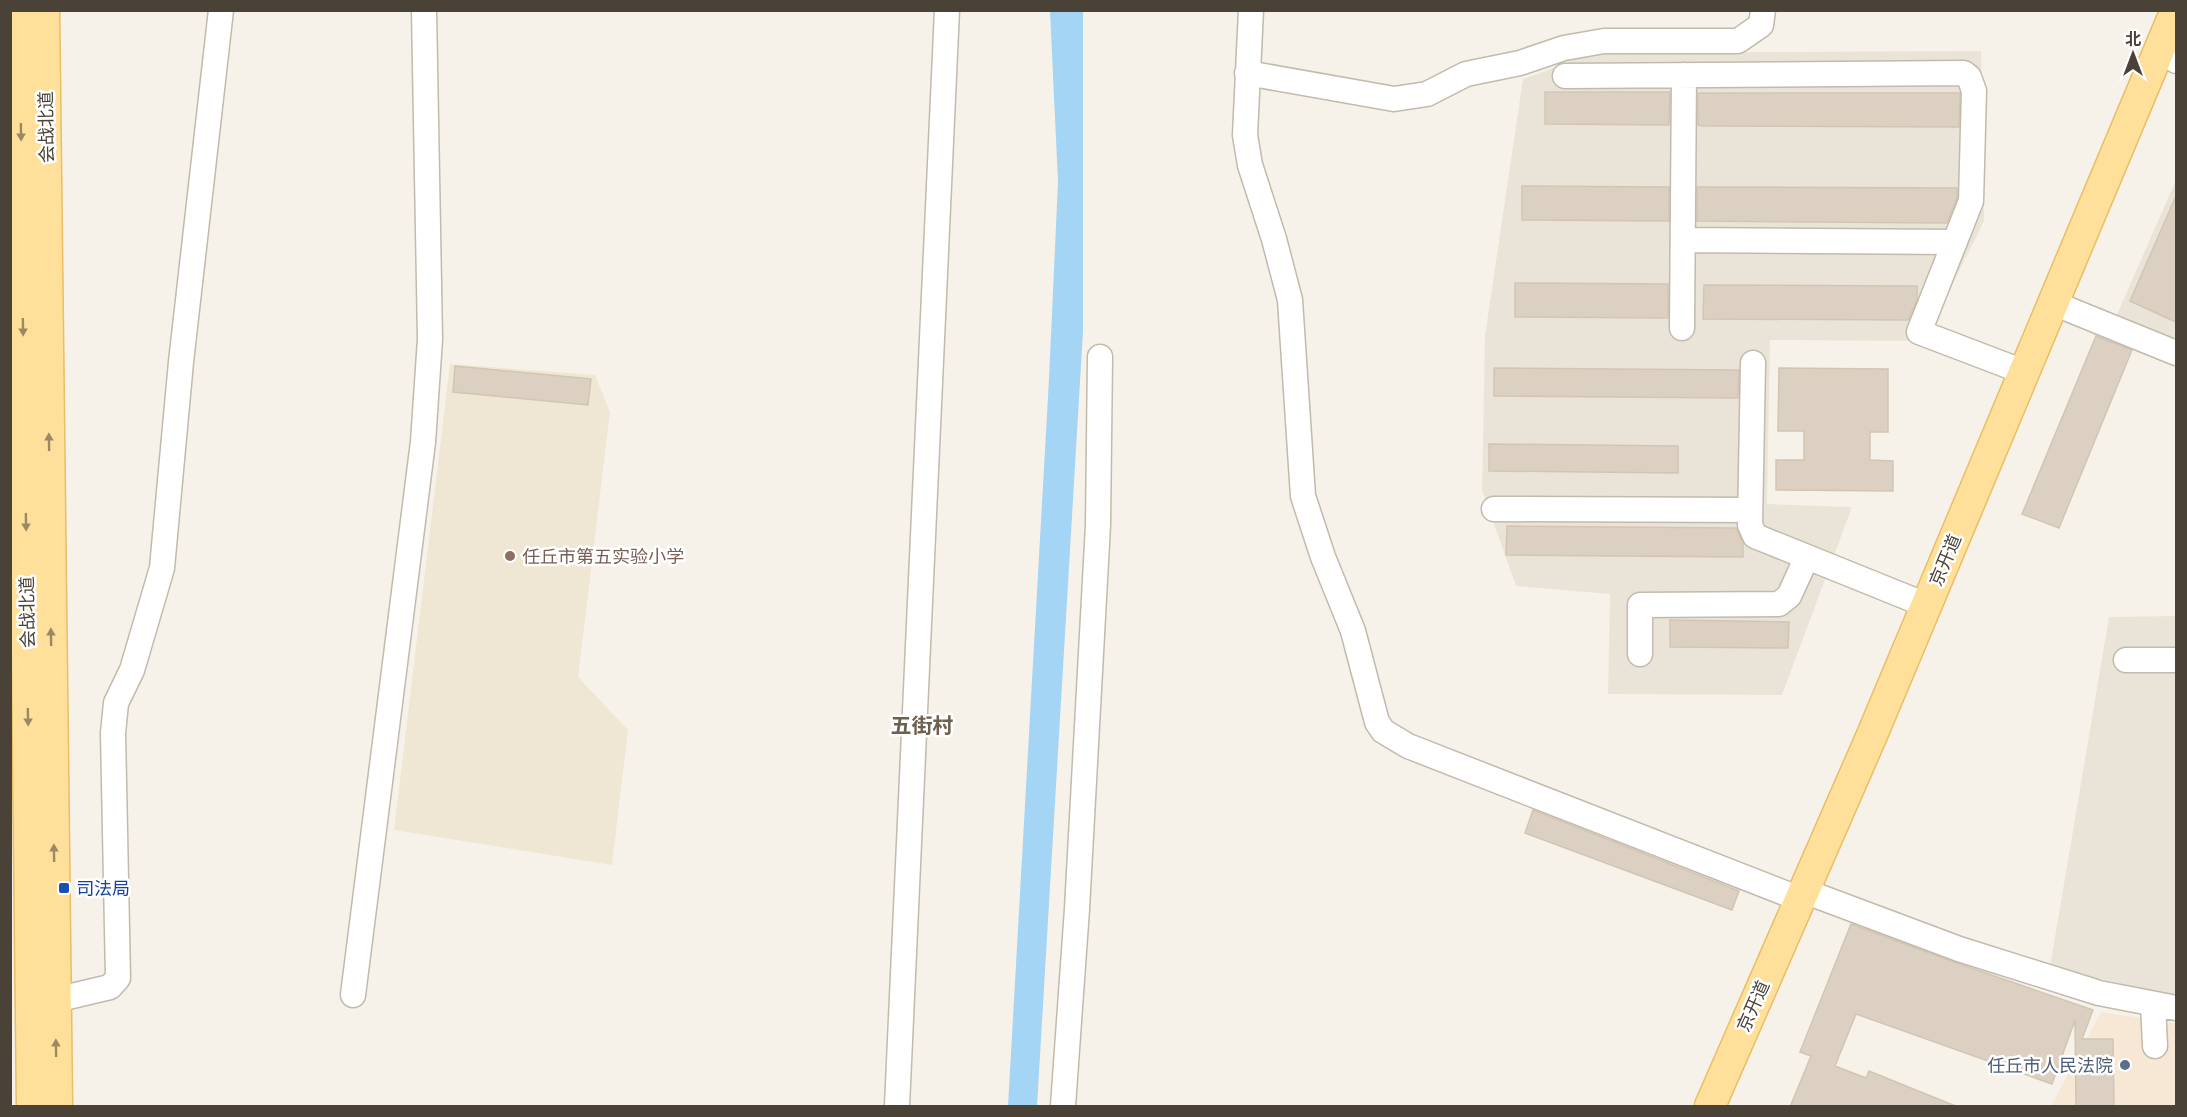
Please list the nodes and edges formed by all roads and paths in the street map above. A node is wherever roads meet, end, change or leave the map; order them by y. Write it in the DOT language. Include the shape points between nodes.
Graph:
graph roads {
  1 [pos="20,10"];
  2 [pos="44,10"];
  3 [pos="221,10"];
  4 [pos="424,10"];
  5 [pos="946,10"];
  6 [pos="1251,10"];
  7 [pos="1763,10"];
  8 [pos="2176,10"];
  9 [pos="2168,55"];
  10 [pos="1247,73"];
  11 [pos="1684,75"];
  12 [pos="1565,76"];
  13 [pos="1683,240"];
  14 [pos="1954,242"];
  15 [pos="2053,303"];
  16 [pos="1682,328"];
  17 [pos="2176,353"];
  18 [pos="1100,357"];
  19 [pos="1753,363"];
  20 [pos="2024,372"];
  21 [pos="1494,509"];
  22 [pos="1750,510"];
  23 [pos="1807,557"];
  24 [pos="1926,605"];
  25 [pos="1640,654"];
  26 [pos="2126,660"];
  27 [pos="2176,660"];
  28 [pos="1802,895"];
  29 [pos="353,995"];
  30 [pos="55,1000"];
  31 [pos="2165,1006"];
  32 [pos="2155,1046"];
  33 [pos="32,1107"];
  34 [pos="57,1107"];
  35 [pos="897,1107"];
  36 [pos="1063,1107"];
  37 [pos="1710,1107"];
  1 -- 33 [label="main road, 会战北道, one-way"];
  30 -- 2 [label="main road, 会战北道, one-way"];
  3 -- 30 [label="street" via="162,568 132,670 116,703 113,733 118,978 110,987"];
  4 -- 29 [label="street" via="430,339 423,442"];
  5 -- 35 [label="street"];
  6 -- 10 [label="street"];
  7 -- 10 [label="street" via="1761,25 1738,42 1604,41 1466,74 1427,94 1394,99"];
  8 -- 9 [label="main road, 京开道"];
  9 -- 15 [label="main road, 京开道"];
  10 -- 28 [label="street" via="1245,135 1250,165 1290,300 1303,496 1353,631 1377,723 1408,746"];
  11 -- 12 [label="street"];
  11 -- 13 [label="street"];
  11 -- 14 [label="street" via="1964,73 1974,91 1971,201"];
  13 -- 14 [label="street"];
  13 -- 16 [label="street"];
  14 -- 20 [label="street" via="1919,332"];
  15 -- 17 [label="street"];
  15 -- 20 [label="main road, 京开道"];
  18 -- 36 [label="street" via="1098,525"];
  19 -- 22 [label="street"];
  20 -- 24 [label="main road, 京开道"];
  21 -- 22 [label="street"];
  22 -- 23 [label="street" via="1755,536"];
  23 -- 24 [label="street"];
  23 -- 25 [label="street" via="1789,596 1779,604 1640,605"];
  24 -- 28 [label="main road, 京开道"];
  26 -- 27 [label="street"];
  28 -- 31 [label="street" via="2099,993"];
  28 -- 37 [label="main road, 京开道"];
  34 -- 30 [label="main road, 会战北道, one-way"];
  31 -- 32 [label="street"];
}
